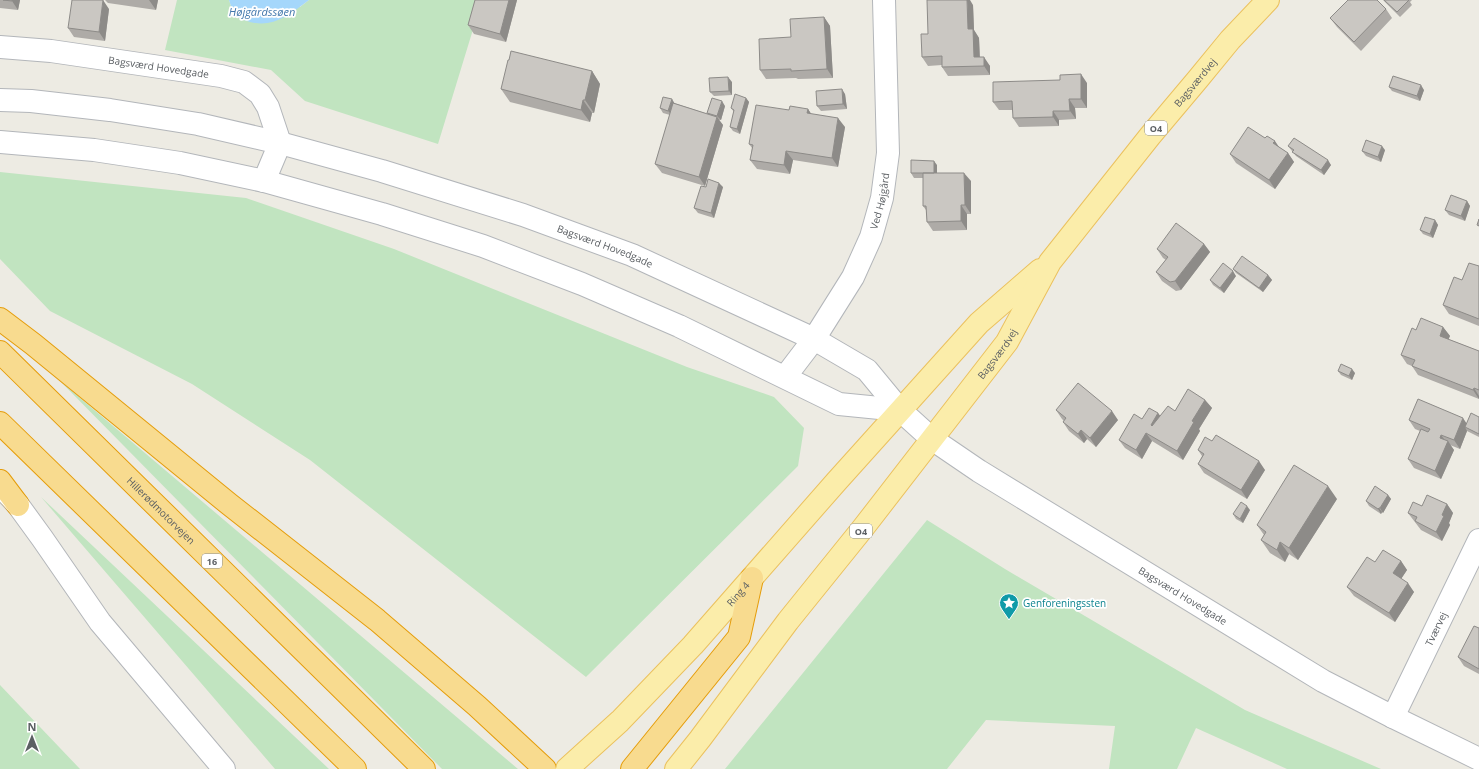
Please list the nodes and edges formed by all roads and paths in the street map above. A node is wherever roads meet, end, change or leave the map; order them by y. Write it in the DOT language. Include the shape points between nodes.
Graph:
graph roads {
  1 [pos="884,0"];
  2 [pos="1268,0"];
  3 [pos="0,47"];
  4 [pos="0,100"];
  5 [pos="0,142"];
  6 [pos="280,143"];
  7 [pos="264,181"];
  8 [pos="1050,262"];
  9 [pos="0,318"];
  10 [pos="814,339"];
  11 [pos="0,352"];
  12 [pos="785,377"];
  13 [pos="900,410"];
  14 [pos="0,423"];
  15 [pos="932,439"];
  16 [pos="0,481"];
  17 [pos="0,486"];
  18 [pos="18,505"];
  19 [pos="1479,540"];
  20 [pos="752,578"];
  21 [pos="1393,717"];
  22 [pos="1479,759"];
  23 [pos="224,769"];
  24 [pos="355,769"];
  25 [pos="424,769"];
  26 [pos="545,769"];
  27 [pos="567,769"];
  28 [pos="632,769"];
  29 [pos="676,769"];
  1 -- 10 [label="street, Ved Højgård" via="888,154 882,198 871,237 853,277"];
  2 -- 8 [label="main road, Bagsværdvej / O4" via="1225,45"];
  3 -- 6 [label="street, Bagsværd Hovedgade" via="81,55 221,76 244,82 260,94 268,106"];
  4 -- 6 [label="street, Bagsværd Hovedgade" via="110,110 198,124"];
  5 -- 7 [label="street" via="94,150 180,163"];
  6 -- 7 [label="street"];
  6 -- 10 [label="street, Bagsværd Hovedgade" via="382,171 523,215 632,255"];
  7 -- 12 [label="street" via="483,246 582,284 679,326"];
  8 -- 13 [label="main road, Bagsværdvej / O4" via="979,323"];
  8 -- 15 [label="main road, Bagsværdvej / O4" via="1007,342"];
  9 -- 26 [label="highway" via="235,509 377,620 477,706"];
  10 -- 12 [label="street, Ved Højgård"];
  10 -- 13 [label="street, Bagsværd Hovedgade" via="867,370"];
  11 -- 25 [label="highway, Hillerødmotorvejen / 16"];
  12 -- 13 [label="street" via="839,404"];
  13 -- 15 [label="street, Bagsværd Hovedgade"];
  13 -- 20 [label="main road, Ring 4 / O4"];
  14 -- 24 [label="highway"];
  15 -- 21 [label="street, Bagsværd Hovedgade" via="979,471 1323,681"];
  15 -- 29 [label="main road, O4" via="788,621"];
  16 -- 18 [label="highway"];
  17 -- 18 [label="street"];
  18 -- 23 [label="street" via="100,622"];
  19 -- 21 [label="street, Tværvej"];
  20 -- 27 [label="main road, Ring 4 / O4" via="693,645 620,721"];
  20 -- 28 [label="highway" via="739,637"];
  21 -- 22 [label="street, Bagsværd Hovedgade"];
}
